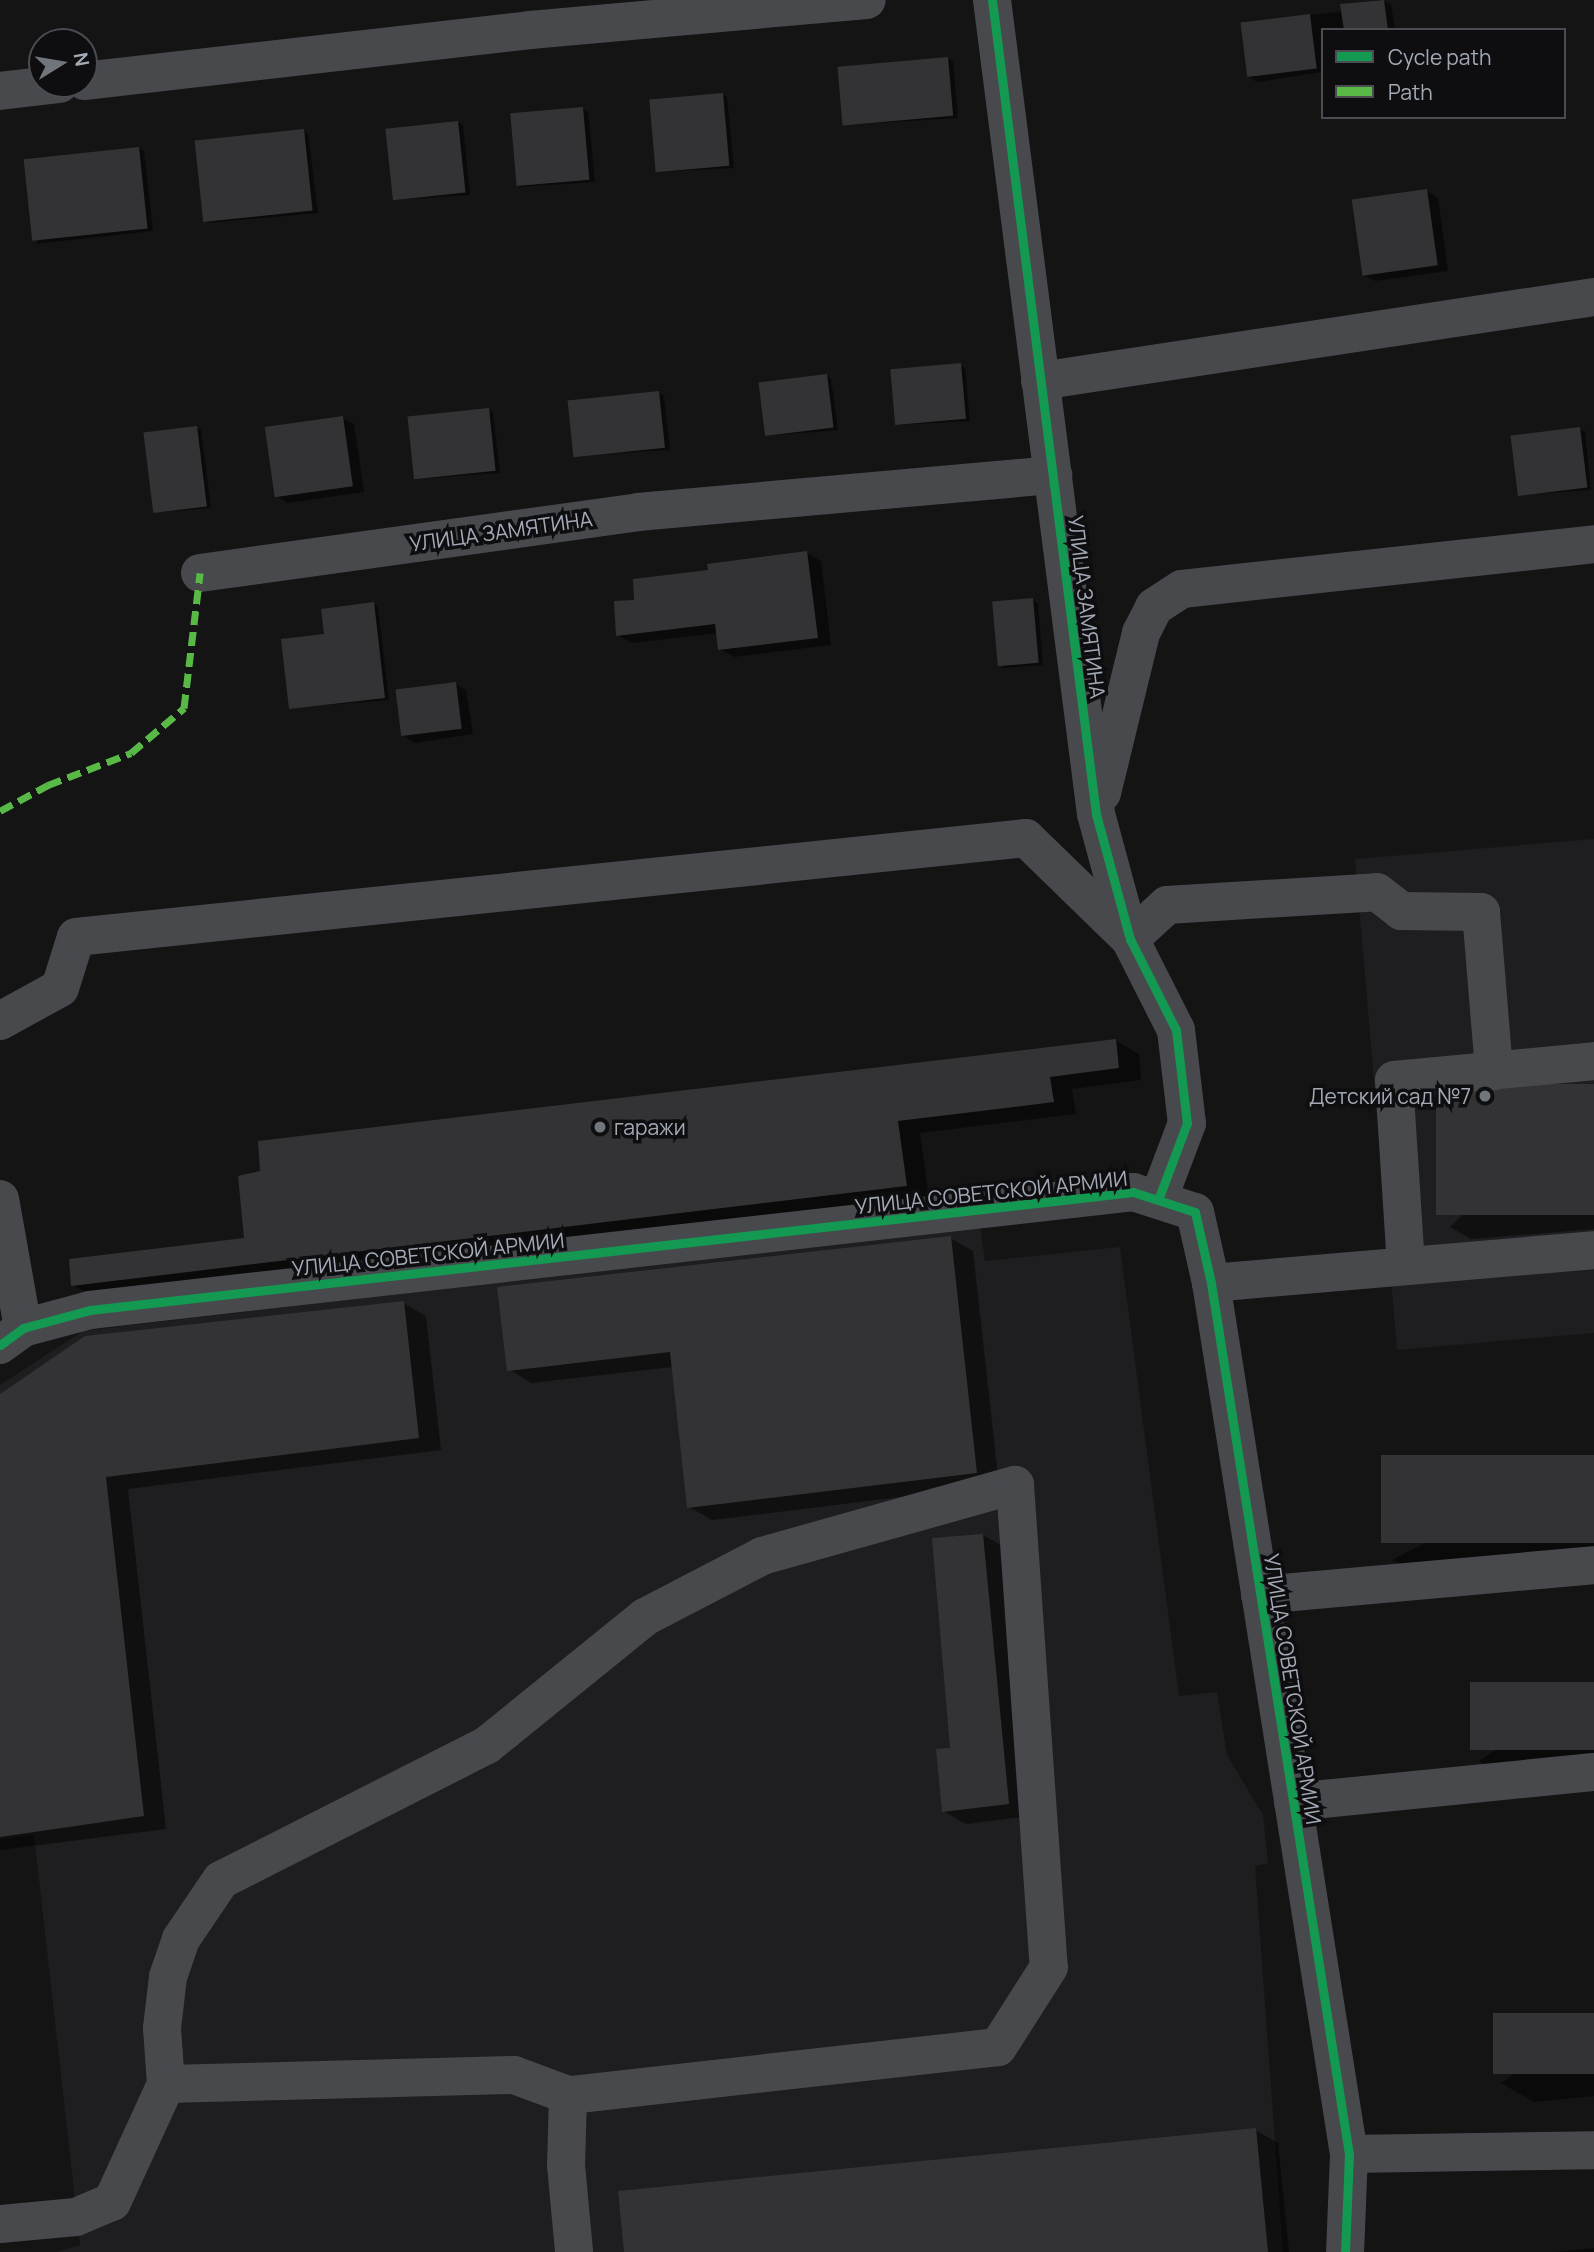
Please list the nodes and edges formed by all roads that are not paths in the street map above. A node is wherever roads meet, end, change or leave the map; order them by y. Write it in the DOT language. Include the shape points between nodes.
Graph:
graph roads {
  1 [pos="867,0"];
  2 [pos="992,0"];
  3 [pos="98,79"];
  4 [pos="28,88"];
  5 [pos="0,91"];
  6 [pos="1594,297"];
  7 [pos="1040,381"];
  8 [pos="1053,475"];
  9 [pos="1594,544"];
  10 [pos="200,573"];
  11 [pos="1096,814"];
  12 [pos="1130,939"];
  13 [pos="0,1021"];
  14 [pos="1594,1061"];
  15 [pos="1494,1071"];
  16 [pos="0,1199"];
  17 [pos="1158,1200"];
  18 [pos="1594,1250"];
  19 [pos="1406,1266"];
  20 [pos="1211,1283"];
  21 [pos="11,1337"];
  22 [pos="1594,1565"];
  23 [pos="1260,1595"];
  24 [pos="1594,1772"];
  25 [pos="1293,1802"];
  26 [pos="166,2084"];
  27 [pos="568,2095"];
  28 [pos="1594,2150"];
  29 [pos="1349,2154"];
  30 [pos="0,2224"];
  31 [pos="574,2252"];
  32 [pos="1345,2252"];
  1 -- 3 [label="street" via="530,30"];
  2 -- 7 [label="street, УЛИЦА ЗАМЯТИНА"];
  4 -- 5 [label="street"];
  6 -- 7 [label="street"];
  7 -- 8 [label="street, УЛИЦА ЗАМЯТИНА"];
  8 -- 10 [label="street, УЛИЦА ЗАМЯТИНА" via="638,512"];
  8 -- 11 [label="street, УЛИЦА ЗАМЯТИНА"];
  9 -- 11 [label="street, УЛИЦА ЗАМЯТИНА" via="1182,589 1154,607 1141,632"];
  11 -- 12 [label="street, УЛИЦА ЗАМЯТИНА"];
  12 -- 13 [label="street" via="1026,838 76,937 61,988"];
  12 -- 15 [label="street" via="1167,905 1377,892 1401,911 1481,912"];
  12 -- 17 [label="street, УЛИЦА ЗАМЯТИНА" via="1176,1030 1187,1123"];
  14 -- 15 [label="street"];
  15 -- 19 [label="street" via="1394,1080"];
  16 -- 21 [label="street"];
  17 -- 20 [label="street, УЛИЦА СОВЕТСКОЙ АРМИИ" via="1195,1212"];
  17 -- 21 [label="street, УЛИЦА СОВЕТСКОЙ АРМИИ" via="1133,1192 90,1310"];
  18 -- 19 [label="street"];
  19 -- 20 [label="street"];
  20 -- 23 [label="street, УЛИЦА СОВЕТСКОЙ АРМИИ"];
  22 -- 23 [label="street"];
  23 -- 25 [label="street, УЛИЦА СОВЕТСКОЙ АРМИИ"];
  24 -- 25 [label="street"];
  25 -- 29 [label="street, УЛИЦА СОВЕТСКОЙ АРМИИ"];
  26 -- 27 [label="street" via="514,2075"];
  26 -- 27 [label="street" via="162,2028 168,1977 181,1939 221,1880 487,1745 645,1617 762,1556 1015,1485 1049,1967 998,2047"];
  26 -- 30 [label="street" via="112,2202 76,2217"];
  27 -- 31 [label="street" via="566,2165"];
  28 -- 29 [label="street"];
  29 -- 32 [label="street, УЛИЦА СОВЕТСКОЙ АРМИИ"];
}
